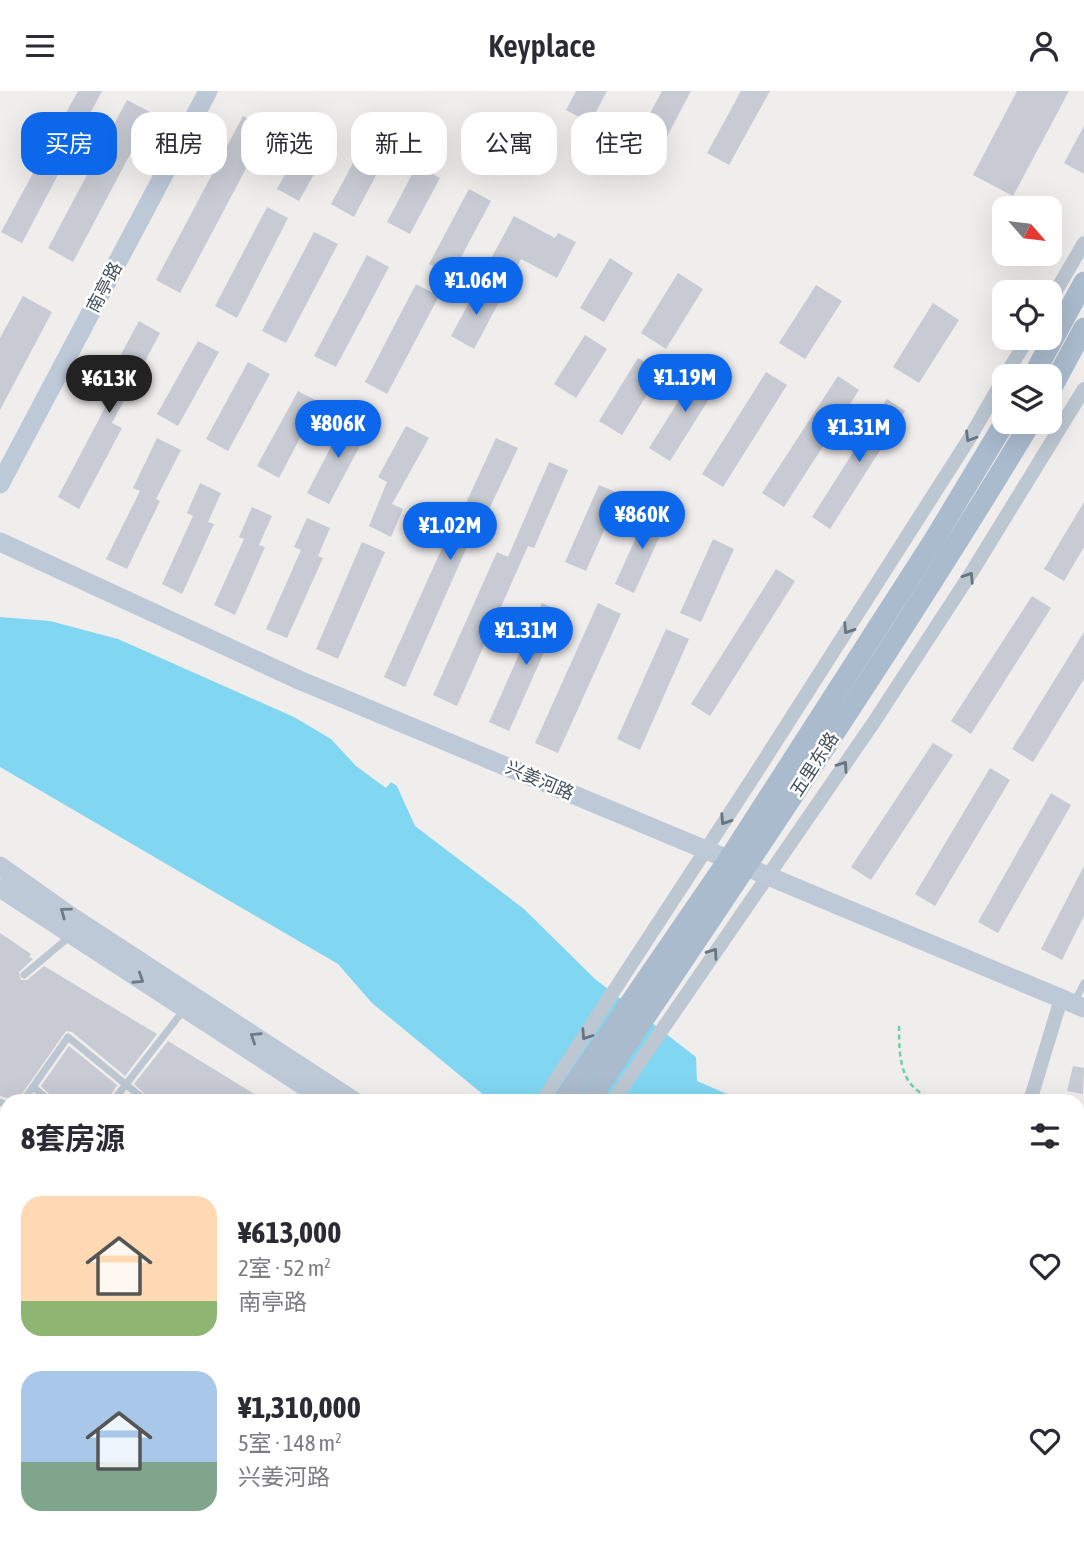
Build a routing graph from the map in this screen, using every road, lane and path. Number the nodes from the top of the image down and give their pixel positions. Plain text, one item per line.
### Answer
1 (208, 91) edge
2 (1084, 243) edge
3 (1062, 281) edge
4 (1084, 282) edge
5 (1084, 328) edge
6 (1039, 364) edge
7 (1062, 369) edge
8 (1084, 389) edge
9 (992, 399) edge
10 (998, 434) edge
11 (1024, 434) edge
12 (0, 484) edge
13 (0, 542) edge
14 (706, 849) junction
15 (738, 862) junction
16 (0, 866) edge
17 (768, 875) junction
18 (0, 888) edge
19 (72, 935) junction
20 (24, 975) dead end
21 (1084, 983) edge
22 (648, 994) junction
23 (189, 1002) junction
24 (1073, 1004) edge
25 (899, 1026) dead end
26 (126, 1085) junction
27 (33, 1087) junction
28 (28, 1094) edge
29 (42, 1094) edge
30 (119, 1094) edge
31 (137, 1094) edge
32 (317, 1094) edge
33 (342, 1094) edge
34 (549, 1094) edge
35 (569, 1094) edge
36 (593, 1094) edge
37 (615, 1094) edge
38 (922, 1094) edge
39 (1033, 1094) edge

1 - 12 street, 南亭路
2 - 3 street
4 - 6 main road
5 - 7 main road
17 -> 8 street
9 -> 14 street
10 - 15 main road, 五里东路
11 - 15 main road, 五里东路
13 - 14 street, 兴姜河路
14 - 15 street, 兴姜河路
14 - 22 street
15 - 17 street, 兴姜河路
15 - 22 main road, 五里东路
23 -> 16 street
22 -> 17 street
17 - 24 street, 兴姜河路
18 - 19 street
19 - 20 lane
19 -> 23 street
21 - 24 lane
22 -> 34 street
22 - 35 main road, 五里东路
22 - 36 main road, 五里东路
22 - 37 street
23 - 26 lane
23 - 32 street
33 -> 23 street
24 - 39 street
25 - 38 path
26 - 27 lane
26 - 30 lane
26 - 31 lane
27 - 28 lane
27 - 29 lane

